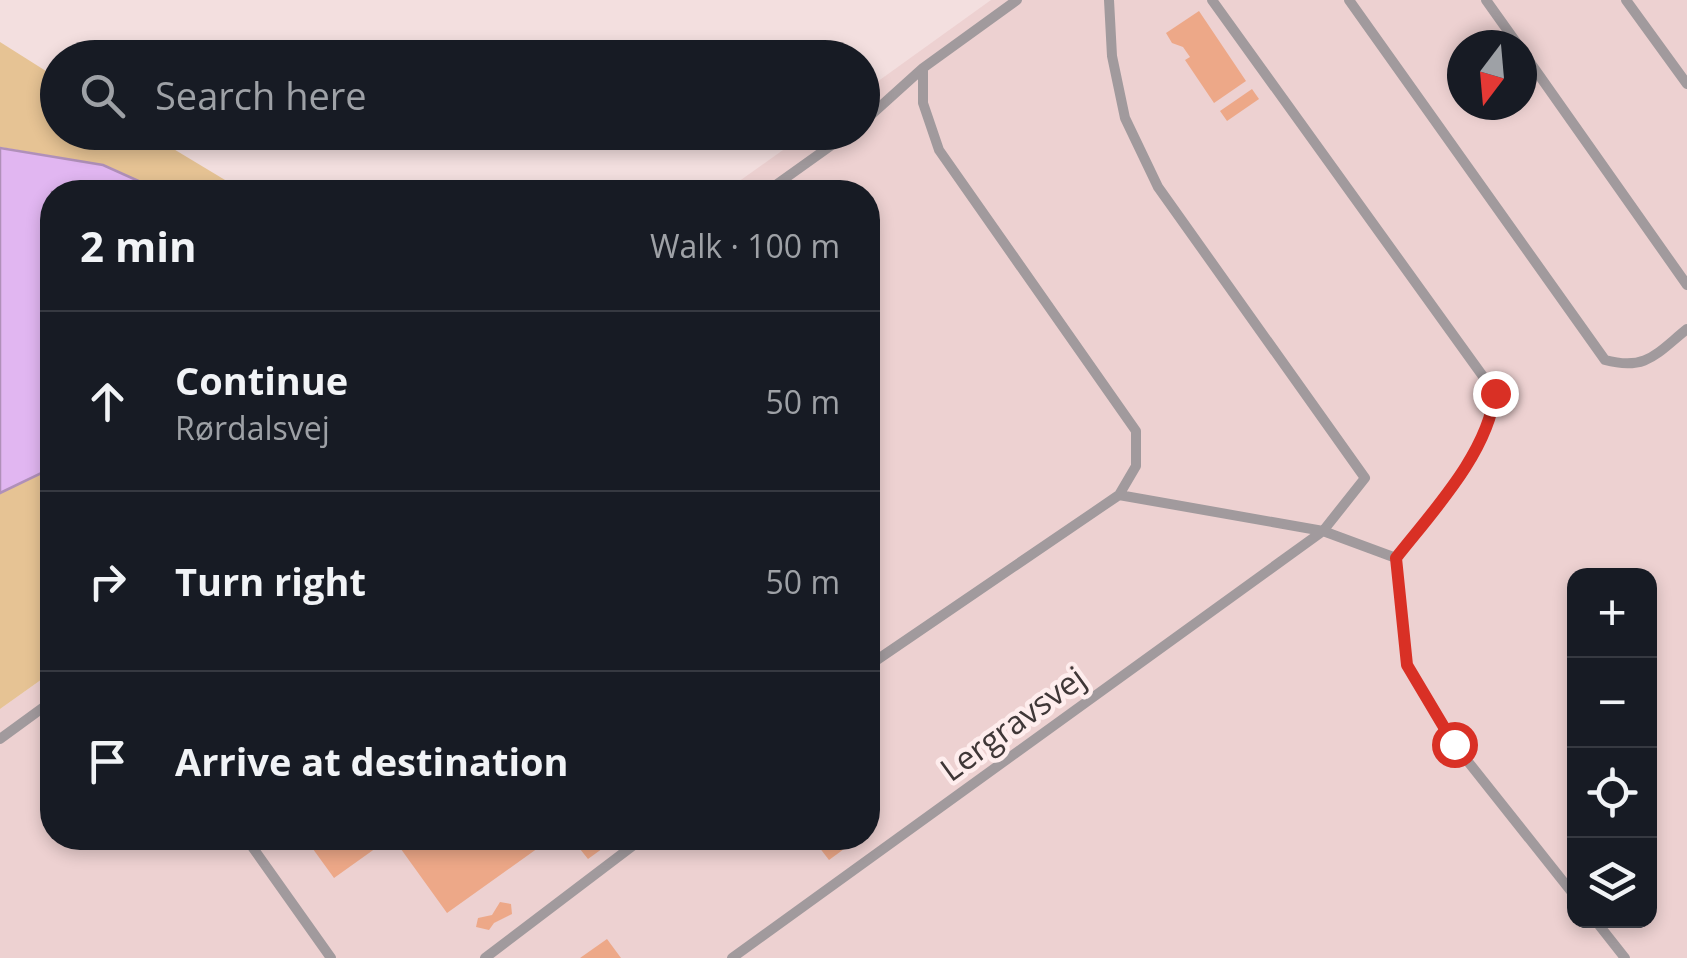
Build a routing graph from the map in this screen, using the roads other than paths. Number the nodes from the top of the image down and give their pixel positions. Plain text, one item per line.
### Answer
1 (1018, 0) edge
2 (1109, 0) edge
3 (1212, 0) edge
4 (1349, 0) edge
5 (1486, 0) edge
6 (1626, 0) edge
7 (1507, 30) edge
8 (923, 68) junction
9 (1537, 72) edge
10 (1687, 84) edge
11 (880, 107) edge
12 (825, 150) edge
13 (783, 180) edge
14 (1687, 285) edge
15 (1687, 330) edge
16 (1119, 495) junction
17 (1323, 531) junction
18 (1396, 558) junction
19 (880, 658) edge
20 (40, 710) edge
21 (0, 739) edge
22 (254, 850) edge
23 (626, 850) edge
24 (1567, 886) edge
25 (1601, 928) edge
26 (331, 958) edge
27 (485, 958) edge
28 (732, 958) edge
29 (1624, 958) edge

1 - 8 lane
2 - 17 lane, Lergravsvej
3 - 18 lane
4 - 15 lane
5 - 7 lane
6 - 10 lane
8 - 11 lane
8 - 16 lane
9 - 14 lane
12 - 13 lane
16 - 17 lane
16 - 19 lane
17 - 18 lane
17 - 28 lane, Lergravsvej
18 - 24 lane
20 - 21 lane
22 - 26 lane
23 - 27 lane
25 - 29 lane

